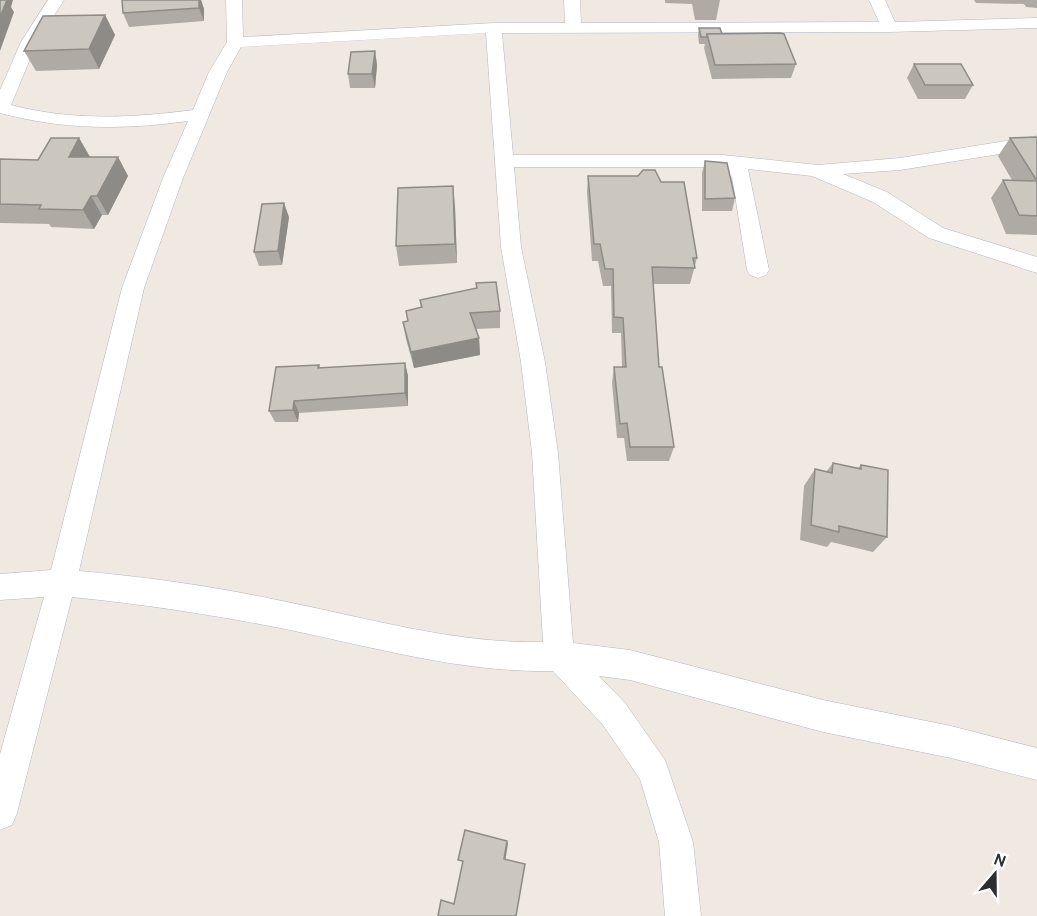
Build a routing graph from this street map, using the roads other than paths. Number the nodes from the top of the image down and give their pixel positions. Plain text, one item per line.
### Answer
1 (56, 0) edge
2 (234, 0) edge
3 (572, 0) edge
4 (878, 0) edge
5 (1037, 23) edge
6 (573, 27) junction
7 (889, 27) junction
8 (494, 28) junction
9 (235, 42) junction
10 (1, 108) edge
11 (200, 114) junction
12 (1037, 142) edge
13 (723, 161) junction
14 (506, 162) junction
15 (814, 170) junction
16 (1037, 265) edge
17 (758, 270) dead end
18 (62, 583) junction
19 (0, 587) edge
20 (559, 656) junction
21 (1037, 764) edge
22 (0, 813) edge
23 (683, 916) edge

1 - 10 street
2 - 9 street
3 - 6 street
4 - 7 street
5 - 7 street
6 - 7 street
6 - 8 street
8 - 9 street
8 - 14 street
9 - 11 street
10 - 11 street
11 - 18 street
12 - 15 street
13 - 14 street
13 - 15 street
13 - 17 street
14 - 20 street
15 - 16 street
18 - 19 street
18 - 20 street
18 - 22 street
20 - 21 street
20 - 23 street

